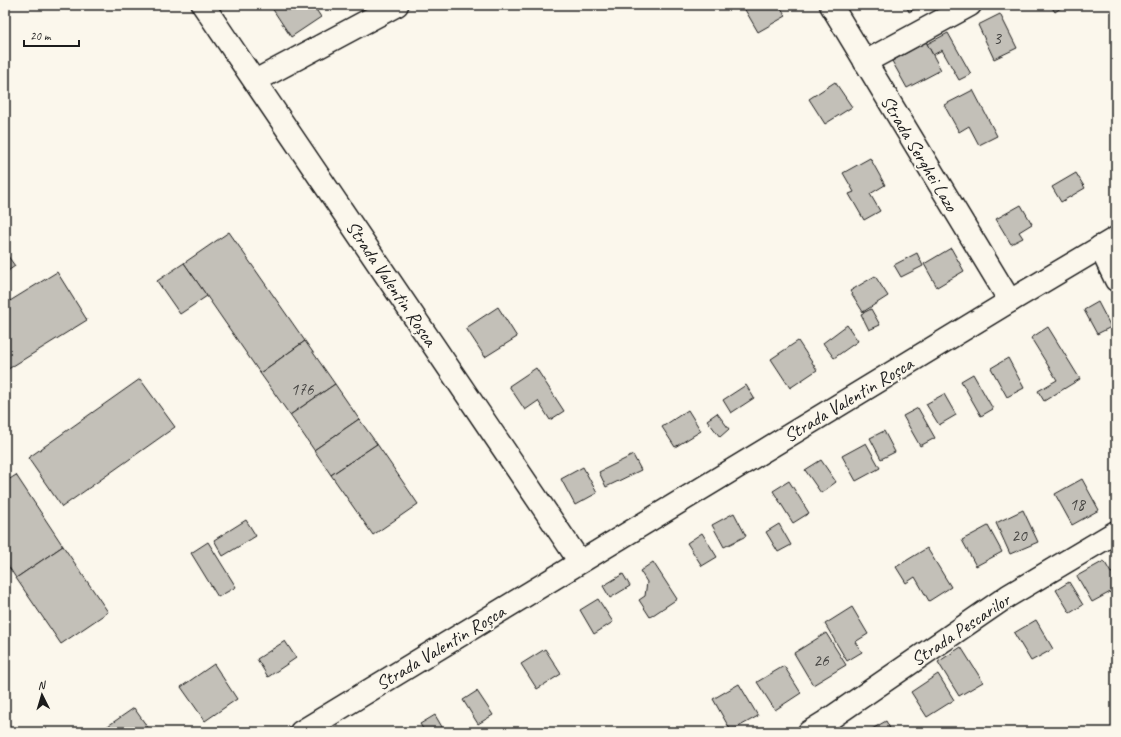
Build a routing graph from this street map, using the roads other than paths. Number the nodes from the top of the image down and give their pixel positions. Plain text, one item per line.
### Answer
1 (203, 5) edge
2 (397, 5) edge
3 (831, 5) edge
4 (970, 5) edge
5 (865, 62) junction
6 (255, 81) junction
7 (1108, 242) edge
8 (1116, 280) edge
9 (1010, 300) junction
10 (1116, 532) edge
11 (580, 562) junction
12 (301, 732) edge
13 (809, 732) edge

1 - 6 street, Strada Valentin Roșca
2 - 6 street
3 - 5 street, Strada Serghei Lazo
4 - 5 street
5 - 9 street, Strada Serghei Lazo
6 - 11 street, Strada Valentin Roșca
7 - 8 street
7 - 9 street, Strada Valentin Roșca
9 - 11 street, Strada Valentin Roșca
10 - 13 street, Strada Pescarilor
11 - 12 street, Strada Valentin Roșca

